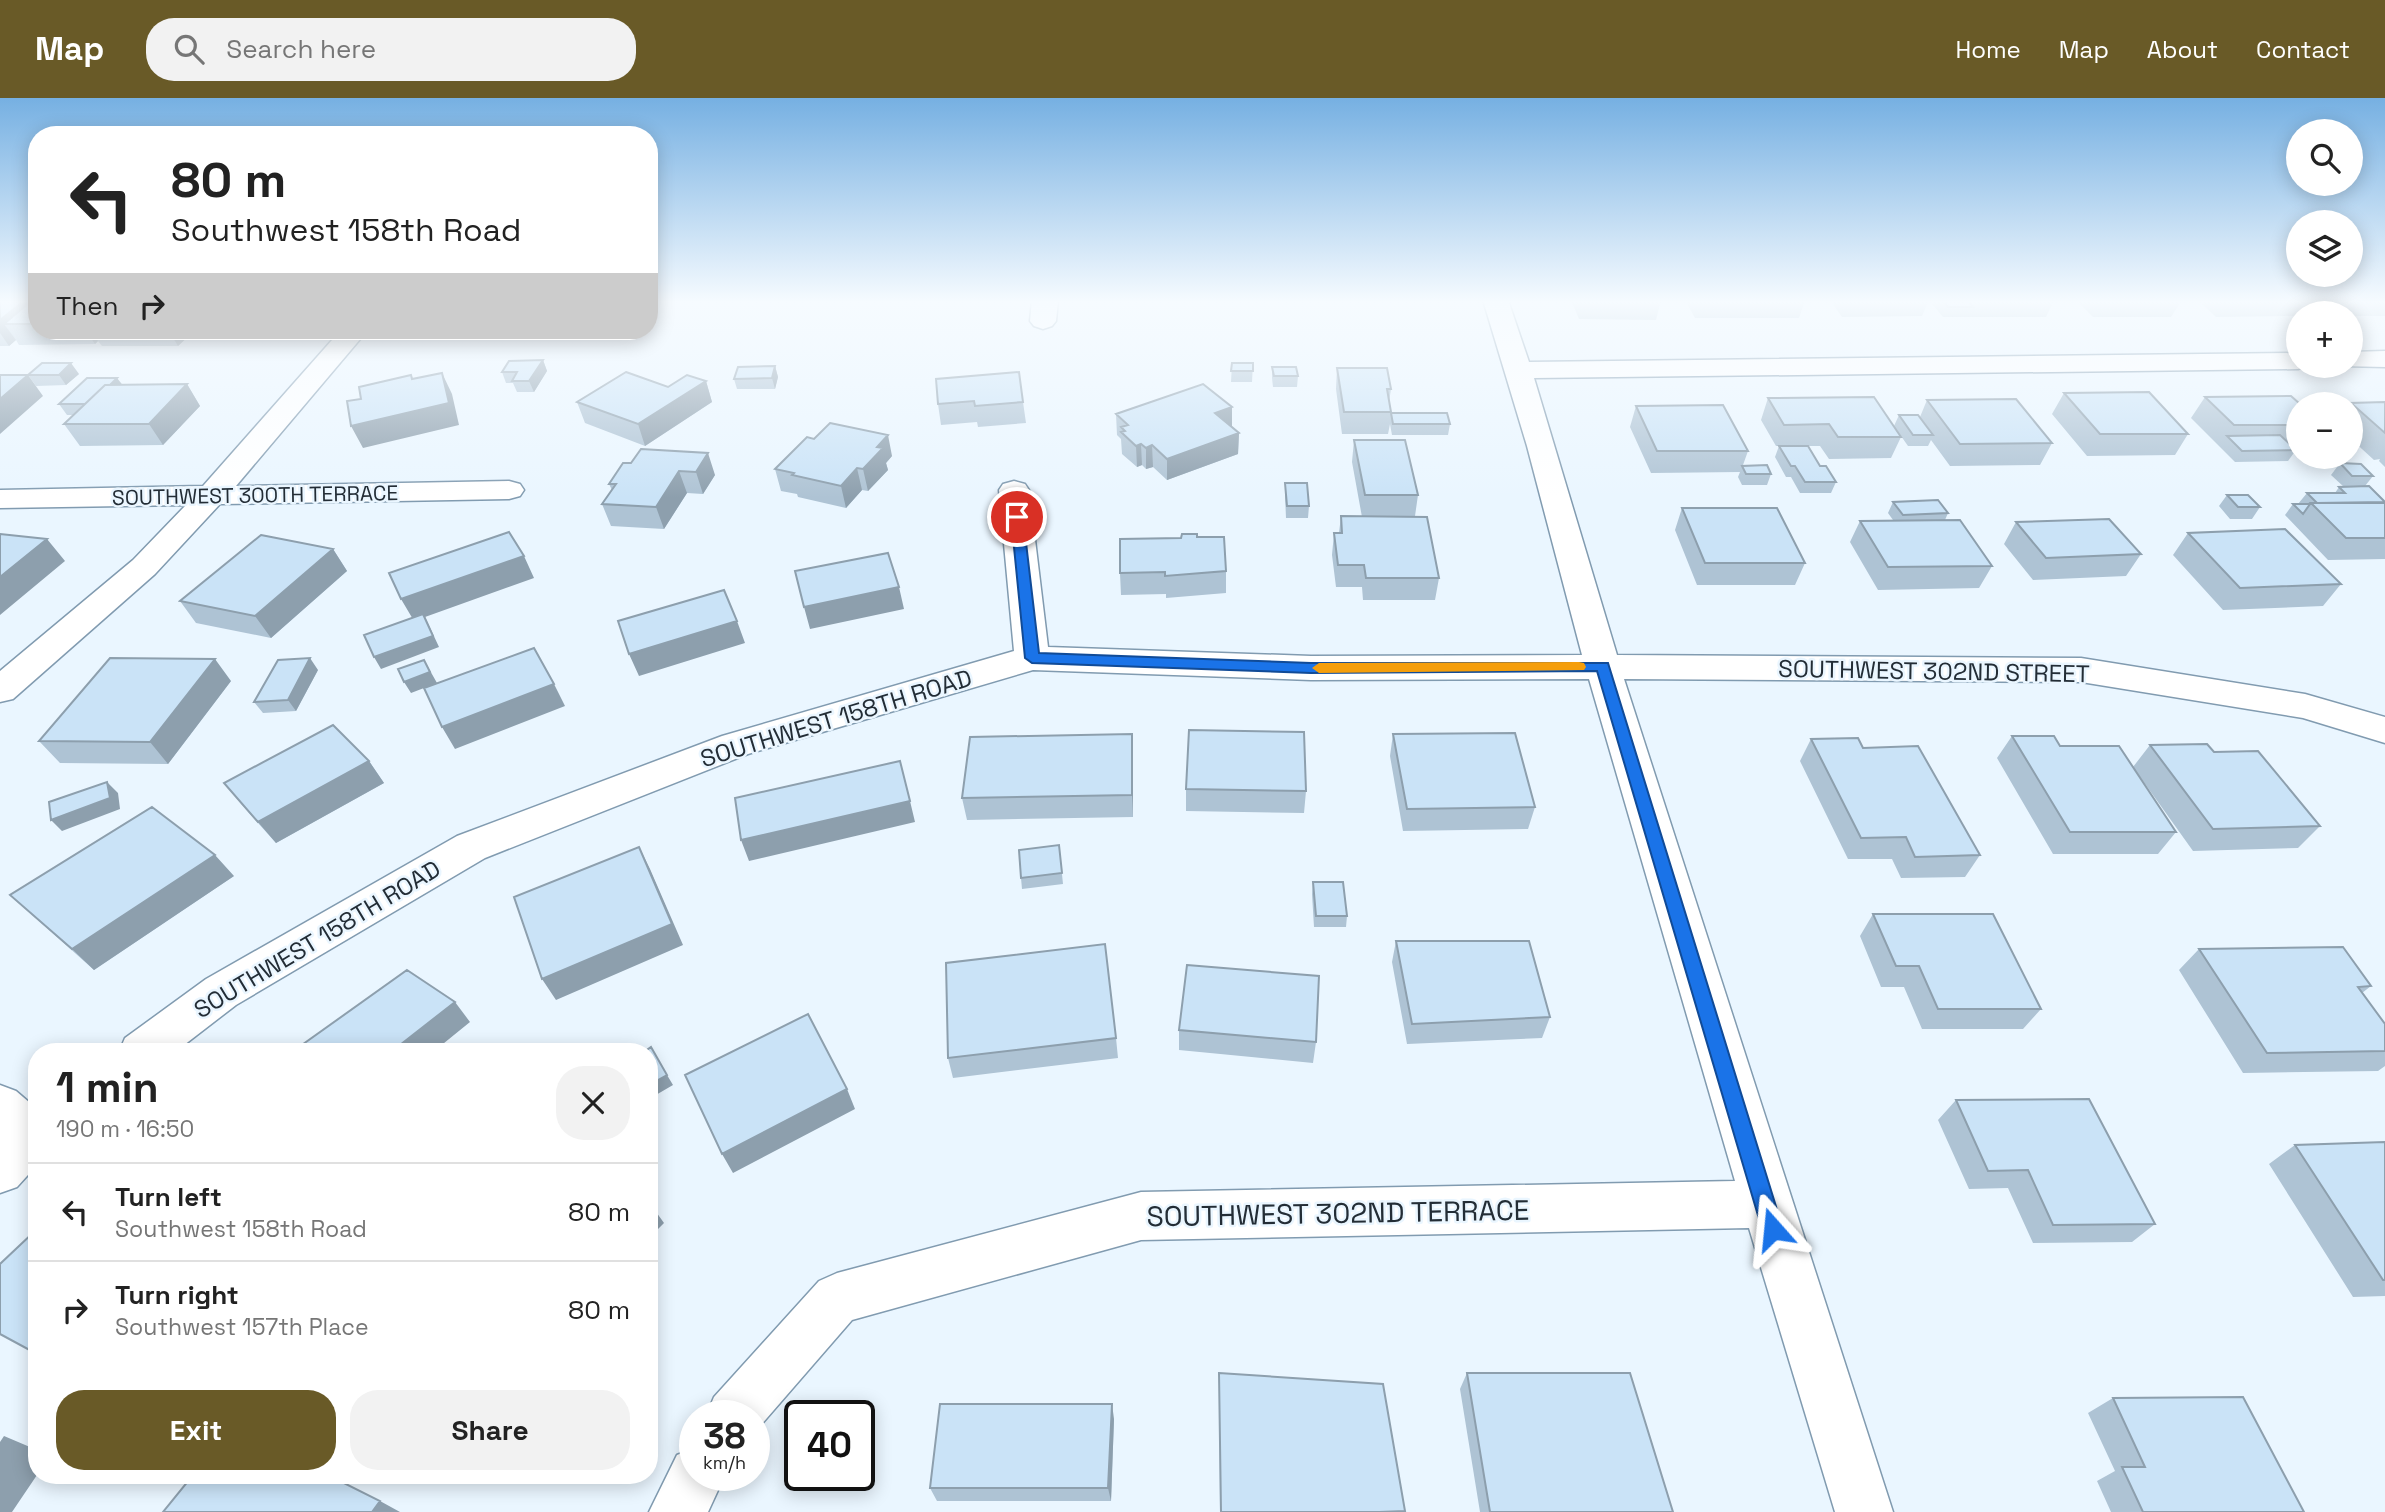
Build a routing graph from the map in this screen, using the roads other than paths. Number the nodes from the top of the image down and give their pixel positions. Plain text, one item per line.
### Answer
1 (324, 366) edge
2 (1519, 366) edge
3 (1832, 366) edge
4 (1520, 370) junction
5 (509, 490) dead end
6 (1014, 490) dead end
7 (211, 496) junction
8 (0, 499) edge
9 (1032, 658) junction
10 (1603, 667) junction
11 (0, 690) edge
12 (2385, 730) edge
13 (153, 1043) edge
14 (23, 1124) edge
15 (0, 1171) edge
16 (1765, 1204) junction
17 (747, 1400) edge
18 (689, 1491) edge
19 (678, 1512) edge
20 (1864, 1512) edge

1 - 7 street
2 - 4 street
3 - 4 street
4 - 10 street
5 - 7 street, SOUTHWEST 300TH TERRACE
6 - 9 street
7 - 8 street, SOUTHWEST 300TH TERRACE
7 - 11 street
9 - 10 street, SOUTHWEST 158TH ROAD
9 - 13 street, SOUTHWEST 158TH ROAD
10 - 12 street, SOUTHWEST 302ND STREET
10 - 16 street
14 - 15 street
16 - 17 street, SOUTHWEST 302ND TERRACE
16 - 20 street
18 - 19 street

